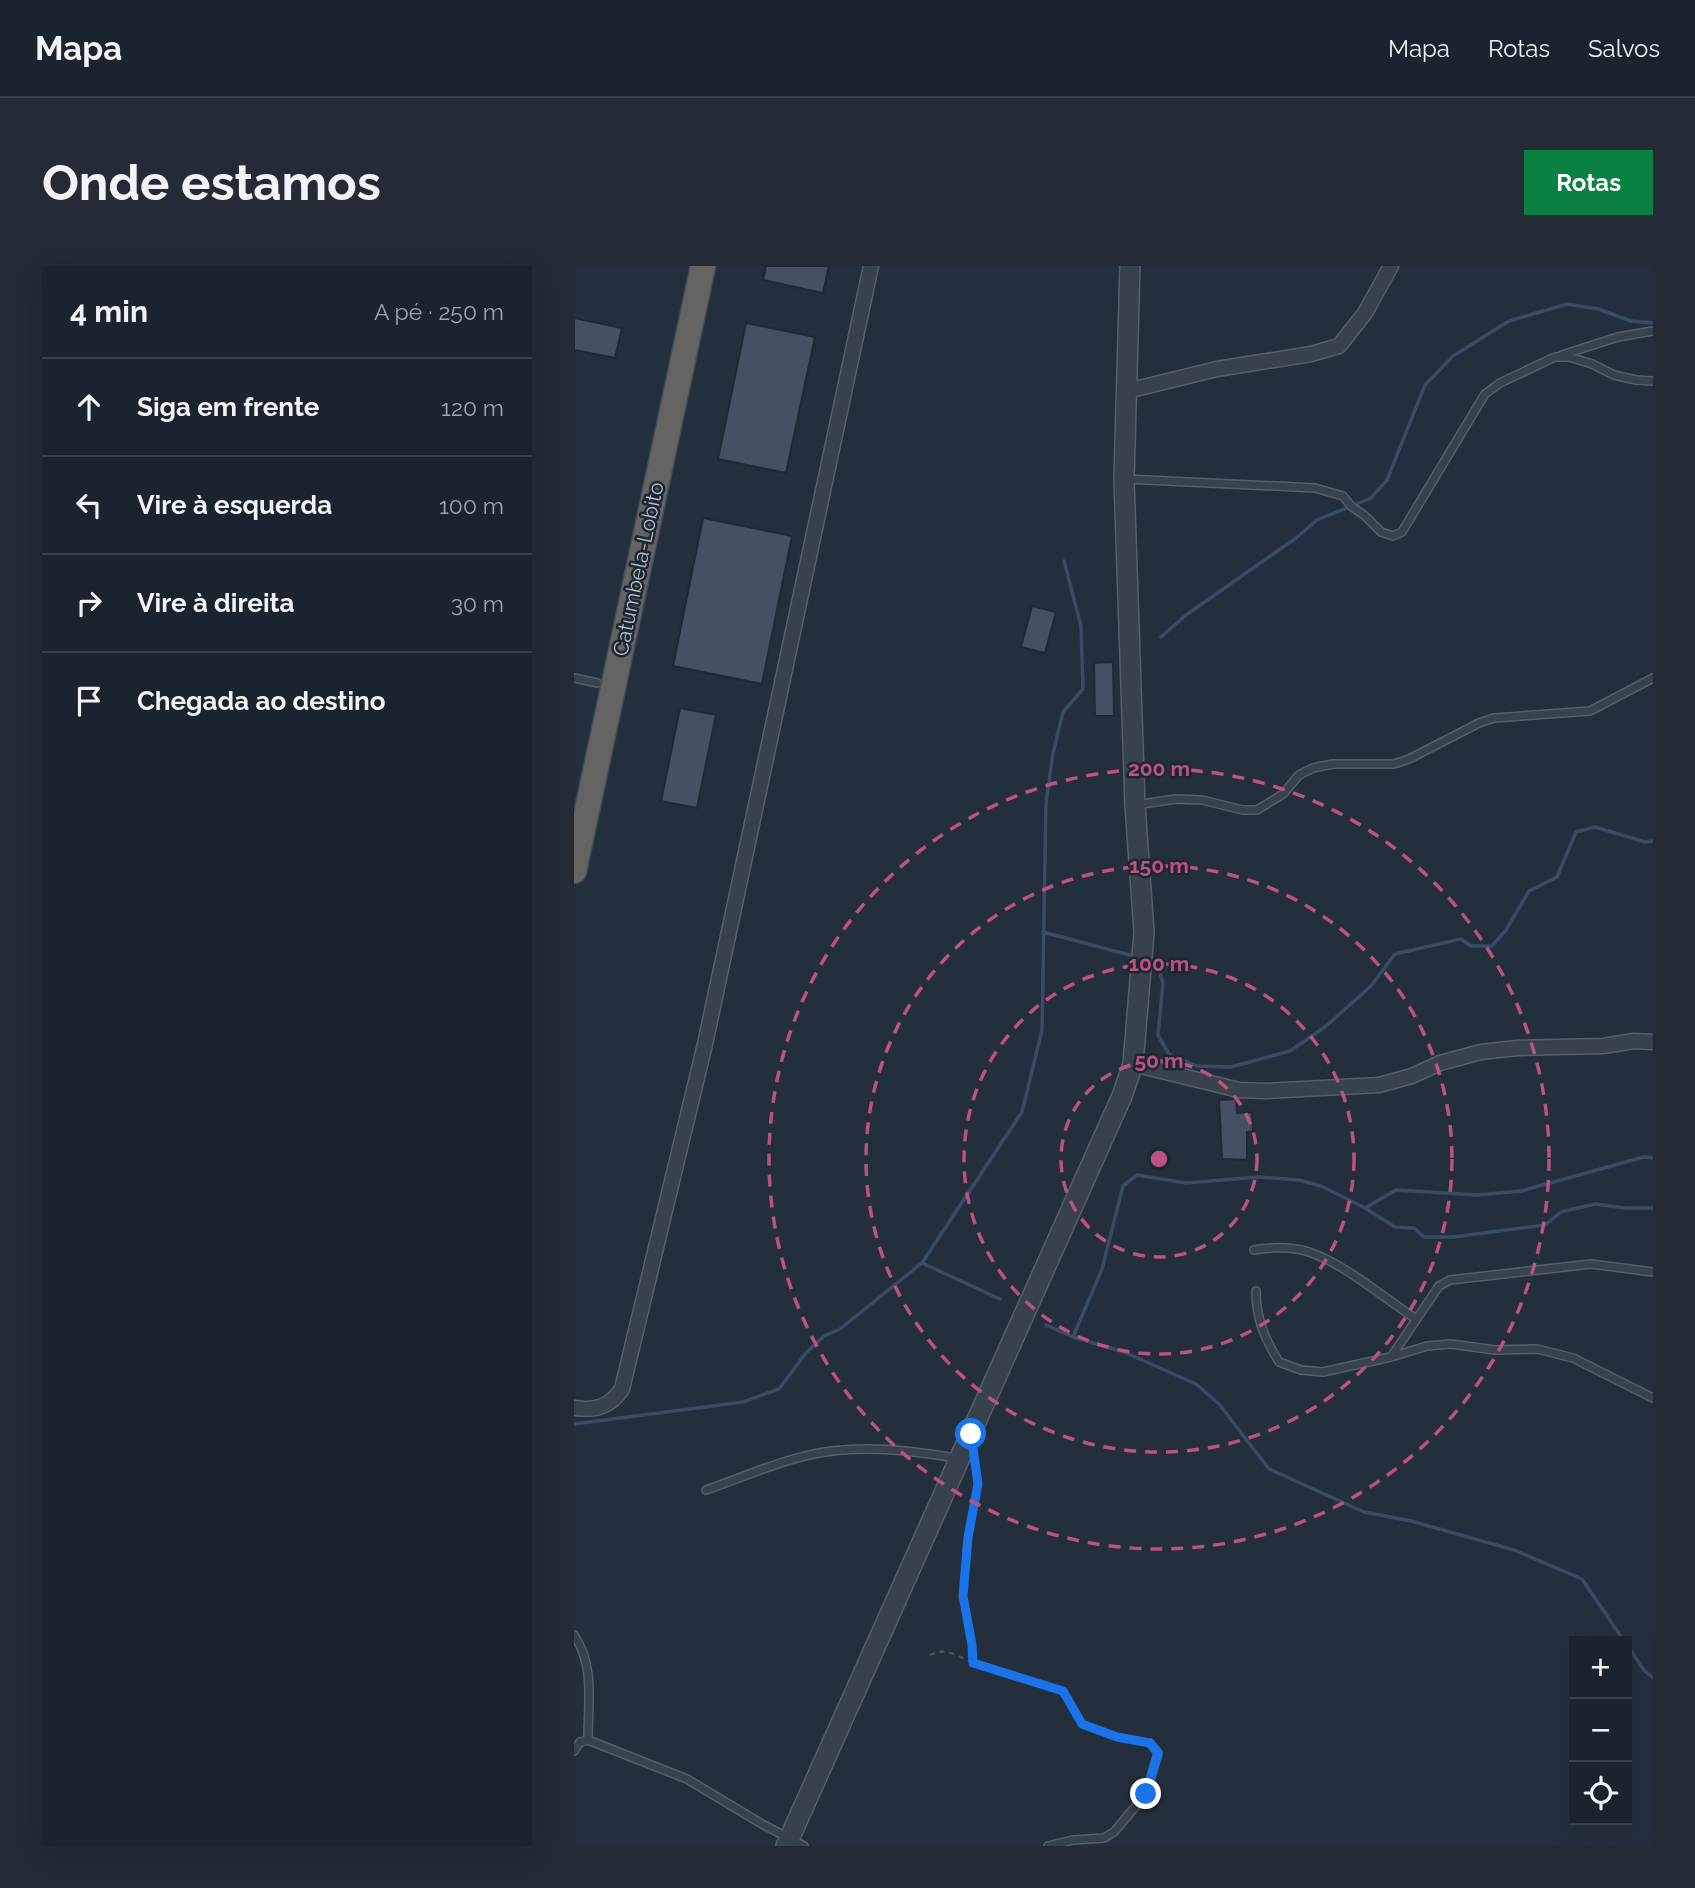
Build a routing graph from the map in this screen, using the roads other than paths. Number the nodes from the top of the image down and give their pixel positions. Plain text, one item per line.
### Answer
1 (685, 266) edge
2 (703, 266) edge
3 (872, 266) edge
4 (1130, 266) edge
5 (1391, 266) edge
6 (1653, 331) edge
7 (1555, 357) junction
8 (1653, 381) edge
9 (1127, 391) junction
10 (1124, 479) junction
11 (1653, 678) edge
12 (585, 680) edge
13 (574, 789) edge
14 (1135, 805) junction
15 (574, 871) edge
16 (1653, 1042) edge
17 (1133, 1064) junction
18 (1254, 1250) dead end
19 (1653, 1272) edge
20 (1255, 1291) dead end
21 (1416, 1320) junction
22 (1391, 1357) junction
23 (1653, 1398) edge
24 (574, 1408) edge
25 (960, 1459) junction
26 (706, 1490) dead end
27 (574, 1635) edge
28 (588, 1740) junction
29 (1150, 1743) road end
30 (574, 1751) edge
31 (793, 1843) edge
32 (1048, 1846) edge

1 - 12 highway, Catumbela-Lobito
2 - 15 highway, Catumbela-Lobito
3 - 24 street
4 - 9 street
5 - 9 street
6 - 7 lane
7 - 8 lane
7 - 10 lane
9 - 10 street
10 - 14 street
11 - 14 lane
12 - 13 highway, Catumbela-Lobito
14 - 17 street
16 - 17 street
17 - 25 street
18 - 21 lane
19 - 21 lane
20 - 22 lane
21 - 22 lane
22 - 23 lane
25 - 26 lane
25 - 31 street
27 - 28 lane
28 - 30 lane
28 - 31 lane
29 - 32 lane

